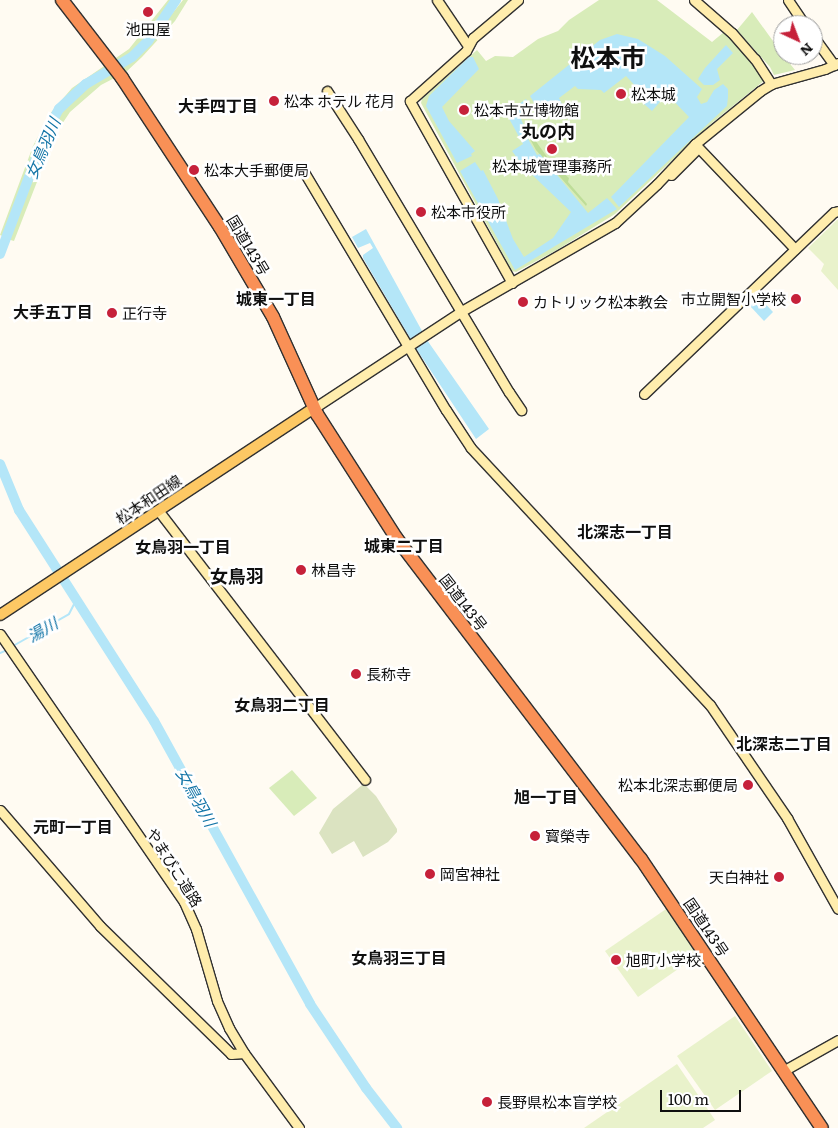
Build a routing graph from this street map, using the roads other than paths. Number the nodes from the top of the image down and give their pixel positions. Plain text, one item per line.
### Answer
1 (62, 0) edge
2 (437, 0) edge
3 (518, 0) edge
4 (526, 0) edge
5 (694, 0) edge
6 (788, 0) edge
7 (798, 15) edge
8 (468, 46) junction
9 (823, 48) edge
10 (836, 64) edge
11 (771, 84) junction
12 (326, 91) dead end
13 (696, 146) junction
14 (304, 172) dead end
15 (838, 210) edge
16 (795, 249) junction
17 (512, 283) junction
18 (460, 312) junction
19 (410, 344) junction
20 (644, 394) dead end
21 (314, 408) junction
22 (521, 410) dead end
23 (158, 510) junction
24 (0, 615) edge
25 (0, 634) edge
26 (365, 780) dead end
27 (0, 810) edge
28 (838, 909) edge
29 (838, 1040) edge
30 (244, 1053) junction
31 (783, 1071) junction
32 (299, 1128) edge
33 (822, 1128) edge

1 - 21 highway, 国道143号
2 - 8 street
3 - 8 street
4 - 8 street
5 - 11 street
6 - 7 street
8 - 17 street
9 - 10 street
10 - 11 street
11 - 13 street
12 - 18 street
13 - 16 street
13 - 17 street
14 - 19 street
15 - 16 street
16 - 20 street
17 - 18 street
18 - 19 street
18 - 22 street
19 - 21 street
19 - 28 street
21 - 23 main road, 松本和田線
21 - 31 highway, 国道143号
23 - 24 main road, 松本和田線
23 - 26 street
25 - 30 street, やまびこ道路
27 - 30 street
29 - 31 street
30 - 32 street, やまびこ道路
31 - 33 highway, 国道143号

